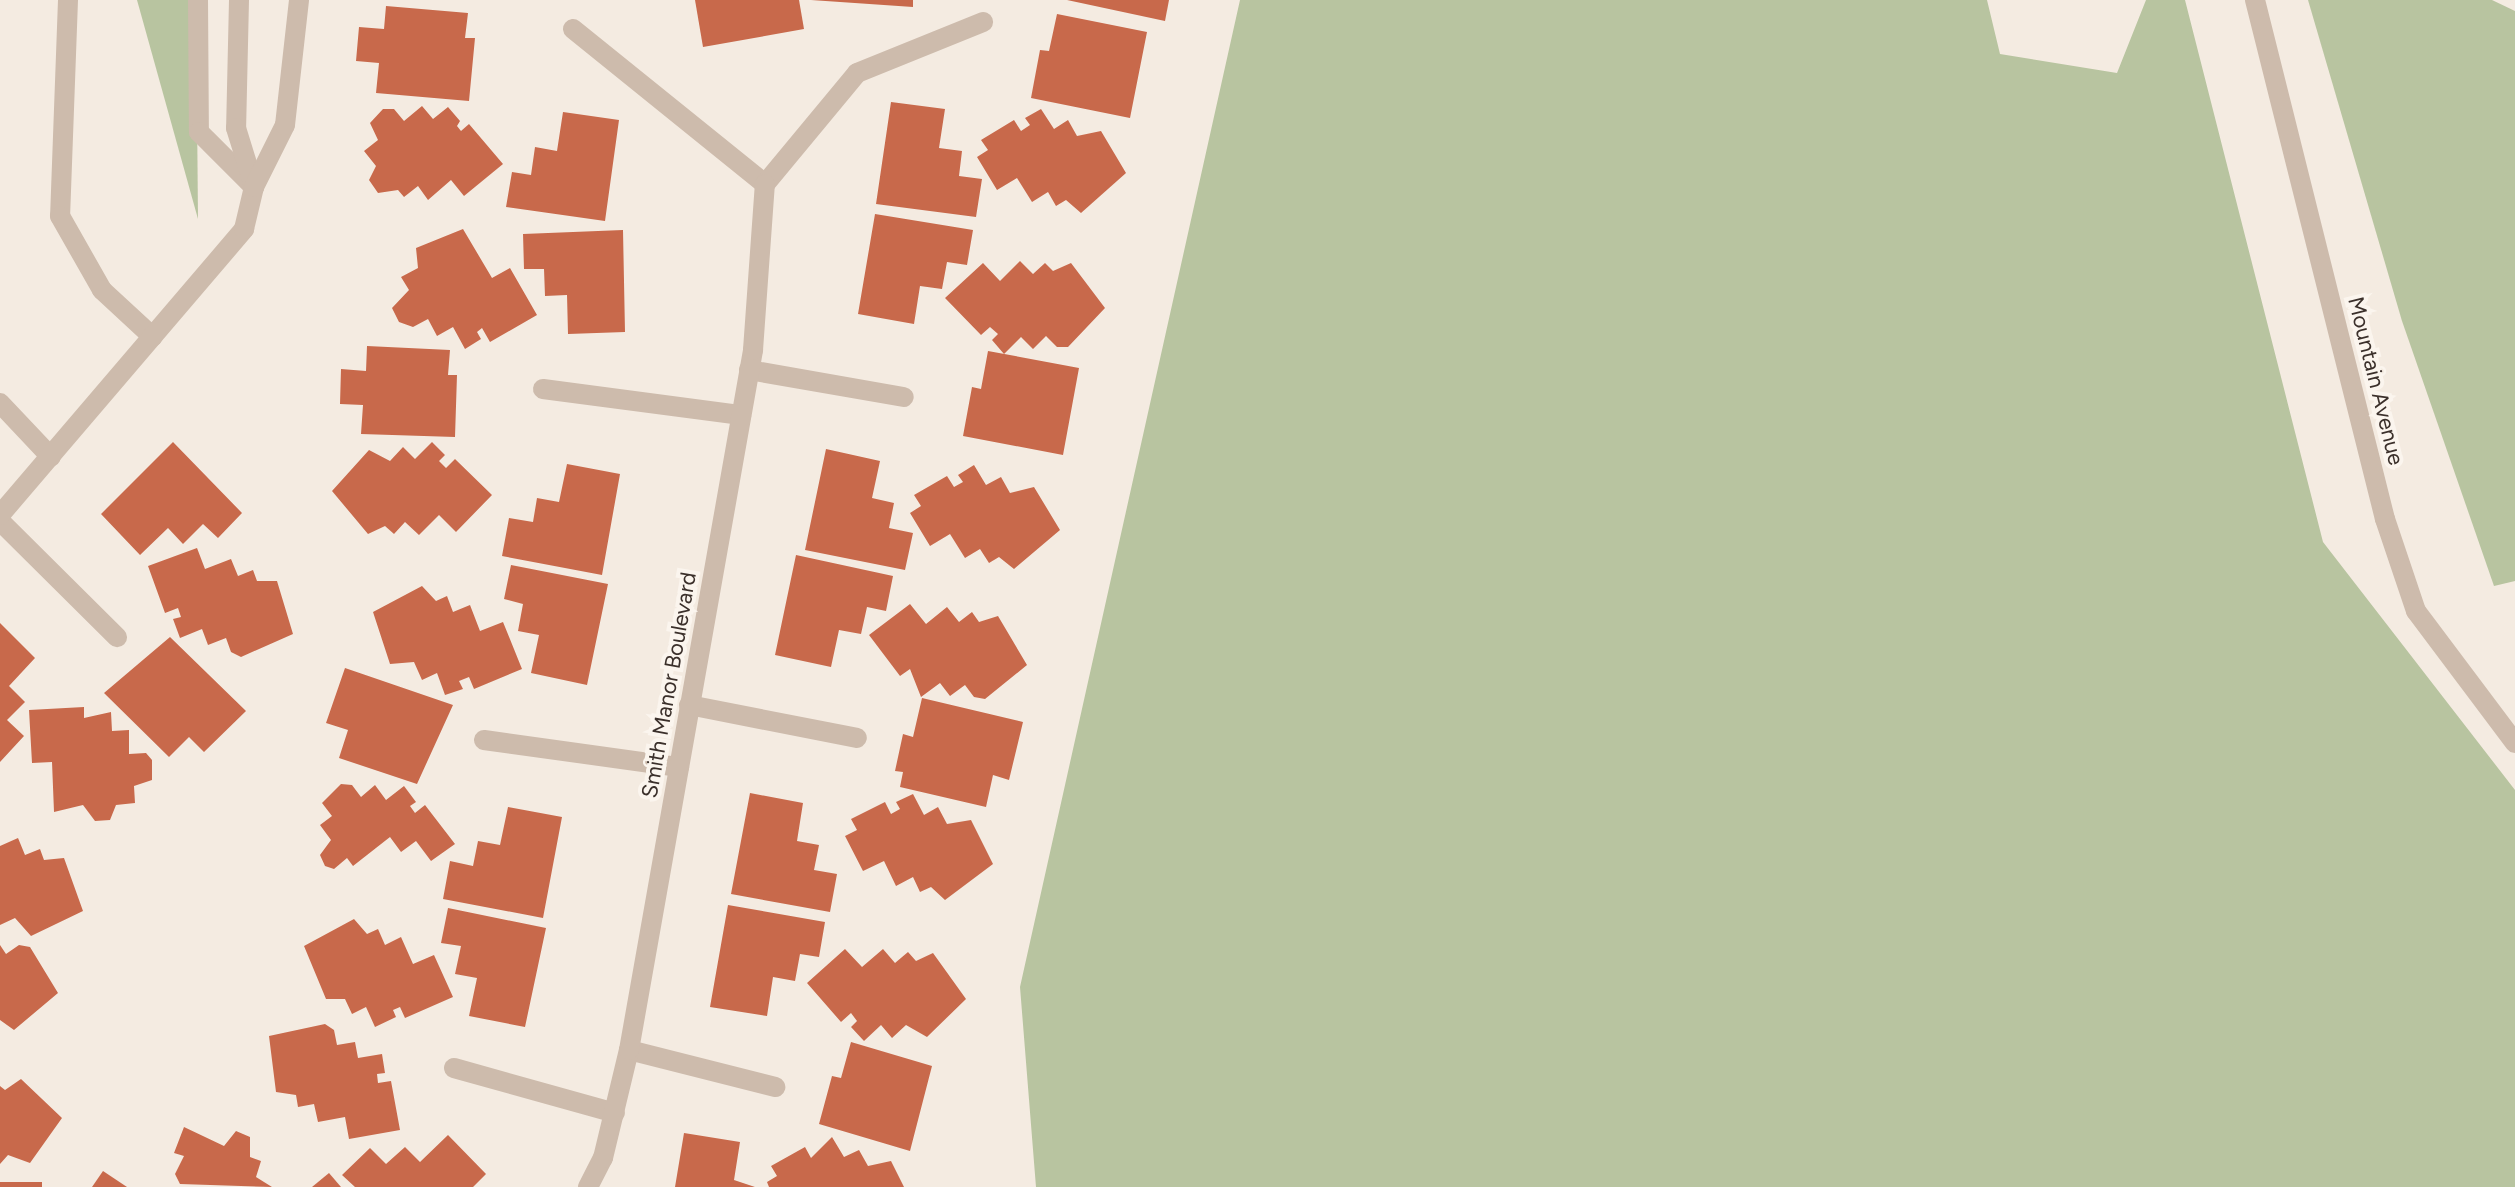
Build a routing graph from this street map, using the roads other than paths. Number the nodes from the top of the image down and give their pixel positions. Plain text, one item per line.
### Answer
1 (68, 0) edge
2 (198, 0) edge
3 (239, 0) edge
4 (299, 0) edge
5 (2255, 0) edge
6 (983, 22) dead end
7 (573, 29) dead end
8 (765, 184) junction
9 (254, 187) junction
10 (153, 337) junction
11 (749, 370) junction
12 (543, 389) dead end
13 (904, 397) dead end
14 (0, 403) edge
15 (741, 415) junction
16 (51, 457) junction
17 (0, 518) edge
18 (117, 637) dead end
19 (689, 705) junction
20 (857, 738) dead end
21 (484, 740) dead end
22 (2515, 743) edge
23 (679, 767) junction
24 (629, 1050) junction
25 (454, 1068) dead end
26 (775, 1087) dead end
27 (615, 1113) junction
28 (588, 1187) edge

1 - 10 street
2 - 9 street
3 - 9 street
4 - 9 street
5 - 22 street, Mountain Avenue
6 - 8 street
7 - 8 street
8 - 11 street, Smith Manor Boulevard
9 - 10 street
10 - 16 street
11 - 13 street
11 - 15 street, Smith Manor Boulevard
12 - 15 street
14 - 16 street
15 - 19 street, Smith Manor Boulevard
16 - 17 street
17 - 18 street
19 - 20 street
19 - 23 street, Smith Manor Boulevard
21 - 23 street
23 - 24 street, Smith Manor Boulevard
24 - 26 street
24 - 27 street, Smith Manor Boulevard
25 - 27 street
27 - 28 street, Smith Manor Boulevard

